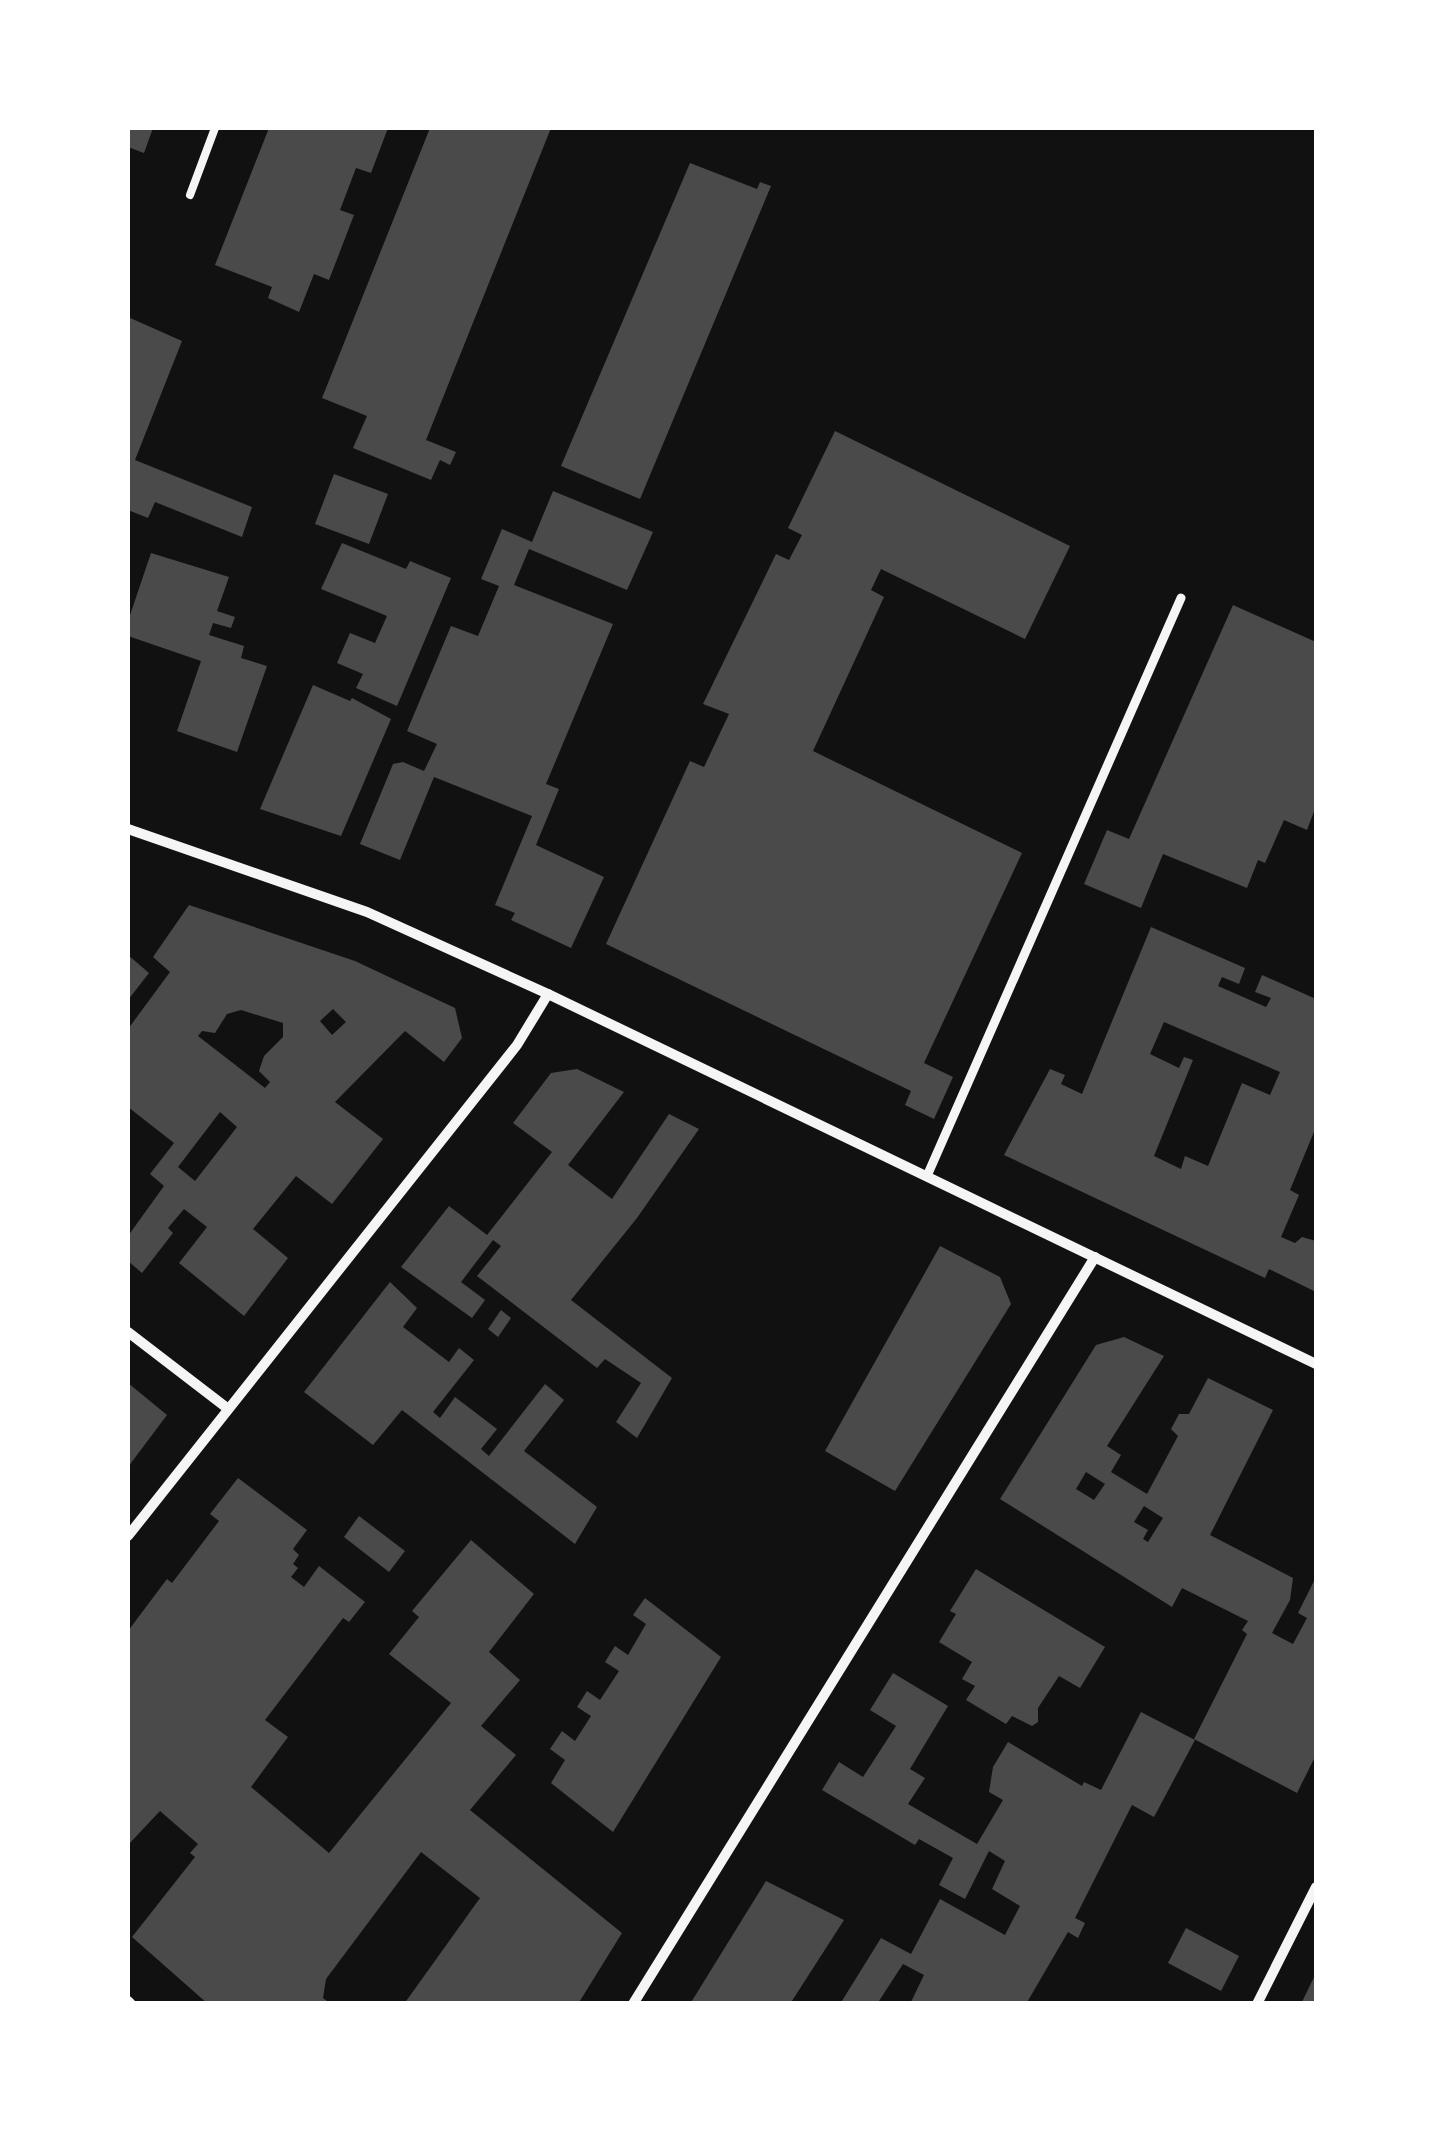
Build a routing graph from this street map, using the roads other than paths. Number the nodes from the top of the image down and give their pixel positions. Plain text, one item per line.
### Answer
1 (215, 128) edge
2 (190, 195) dead end
3 (1180, 598) dead end
4 (128, 829) edge
5 (548, 994) junction
6 (928, 1176) junction
7 (1095, 1257) junction
8 (128, 1332) edge
9 (1316, 1364) edge
10 (227, 1408) junction
11 (128, 1536) edge
12 (1316, 1886) edge
13 (633, 2004) edge
14 (1257, 2004) edge

1 - 2 lane
3 - 6 street
4 - 5 street
5 - 6 street
5 - 10 street
6 - 7 street
7 - 9 street
7 - 13 street
8 - 10 street
10 - 11 street
12 - 14 street

